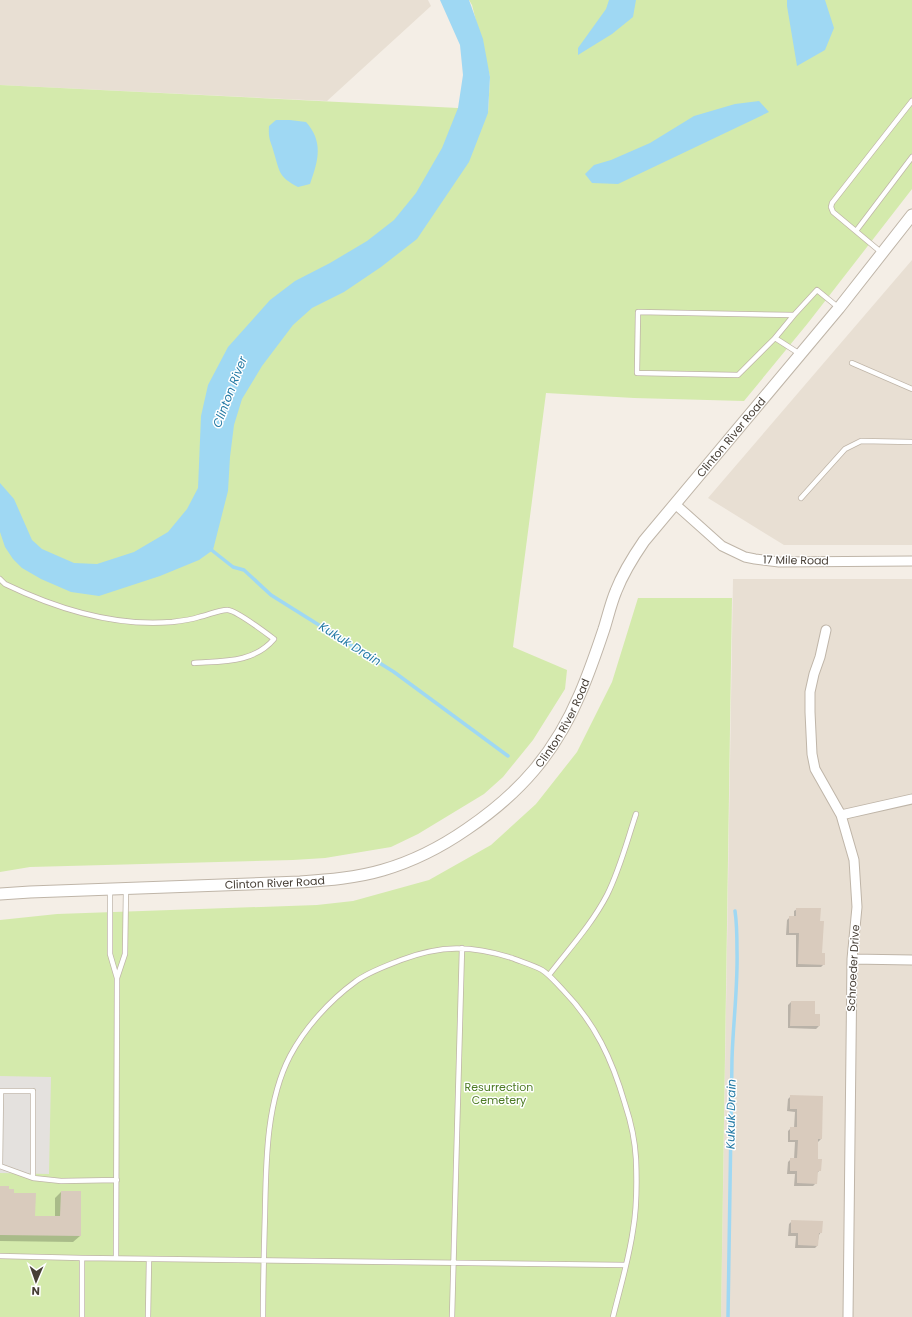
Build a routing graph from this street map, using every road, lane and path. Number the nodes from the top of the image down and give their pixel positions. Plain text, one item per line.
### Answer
1 (912, 102) edge
2 (912, 157) edge
3 (912, 215) edge
4 (856, 231) junction
5 (882, 252) junction
6 (839, 308) junction
7 (794, 315) junction
8 (775, 338) junction
9 (800, 354) junction
10 (852, 363) dead end
11 (912, 389) edge
12 (912, 442) edge
13 (801, 498) dead end
14 (675, 504) junction
15 (912, 561) edge
16 (0, 579) edge
17 (826, 630) dead end
18 (194, 663) dead end
19 (912, 799) edge
20 (636, 814) dead end
21 (842, 815) junction
22 (126, 889) junction
23 (110, 890) junction
24 (0, 894) edge
25 (462, 948) junction
26 (852, 959) junction
27 (912, 960) edge
28 (549, 975) junction
29 (117, 978) junction
30 (0, 1091) edge
31 (0, 1165) edge
32 (33, 1178) junction
33 (117, 1180) junction
34 (0, 1256) edge
35 (82, 1258) junction
36 (116, 1258) junction
37 (149, 1259) junction
38 (264, 1260) junction
39 (454, 1263) junction
40 (626, 1265) junction
41 (82, 1317) edge
42 (148, 1317) edge
43 (263, 1317) edge
44 (452, 1317) edge
45 (613, 1317) edge
46 (848, 1317) edge

1 - 4 lane
2 - 4 lane
3 - 5 street, Clinton River Road
4 - 5 lane
5 - 6 street, Clinton River Road
6 - 7 lane
6 - 9 street, Clinton River Road
7 - 8 lane
7 - 8 lane
8 - 9 lane
9 - 14 street, Clinton River Road
10 - 11 lane
12 - 13 lane
14 - 15 street, 17 Mile Road
14 - 22 street, Clinton River Road
16 - 18 lane
17 - 21 street, Schroeder Drive
19 - 21 street
20 - 28 lane
21 - 26 street, Schroeder Drive
22 - 23 street, Clinton River Road
22 - 29 lane
23 - 24 street, Clinton River Road
23 - 29 lane
25 - 28 lane
25 - 38 lane
25 - 39 lane
26 - 27 street
26 - 46 street, Schroeder Drive
28 - 40 lane
29 - 33 lane
30 - 31 lane
30 - 32 lane
31 - 32 lane
32 - 33 lane
33 - 36 lane
34 - 35 lane
35 - 36 lane
35 - 41 lane
36 - 37 lane
37 - 38 lane
37 - 42 lane
38 - 39 lane
38 - 43 lane
39 - 40 lane
39 - 44 lane
40 - 45 lane

